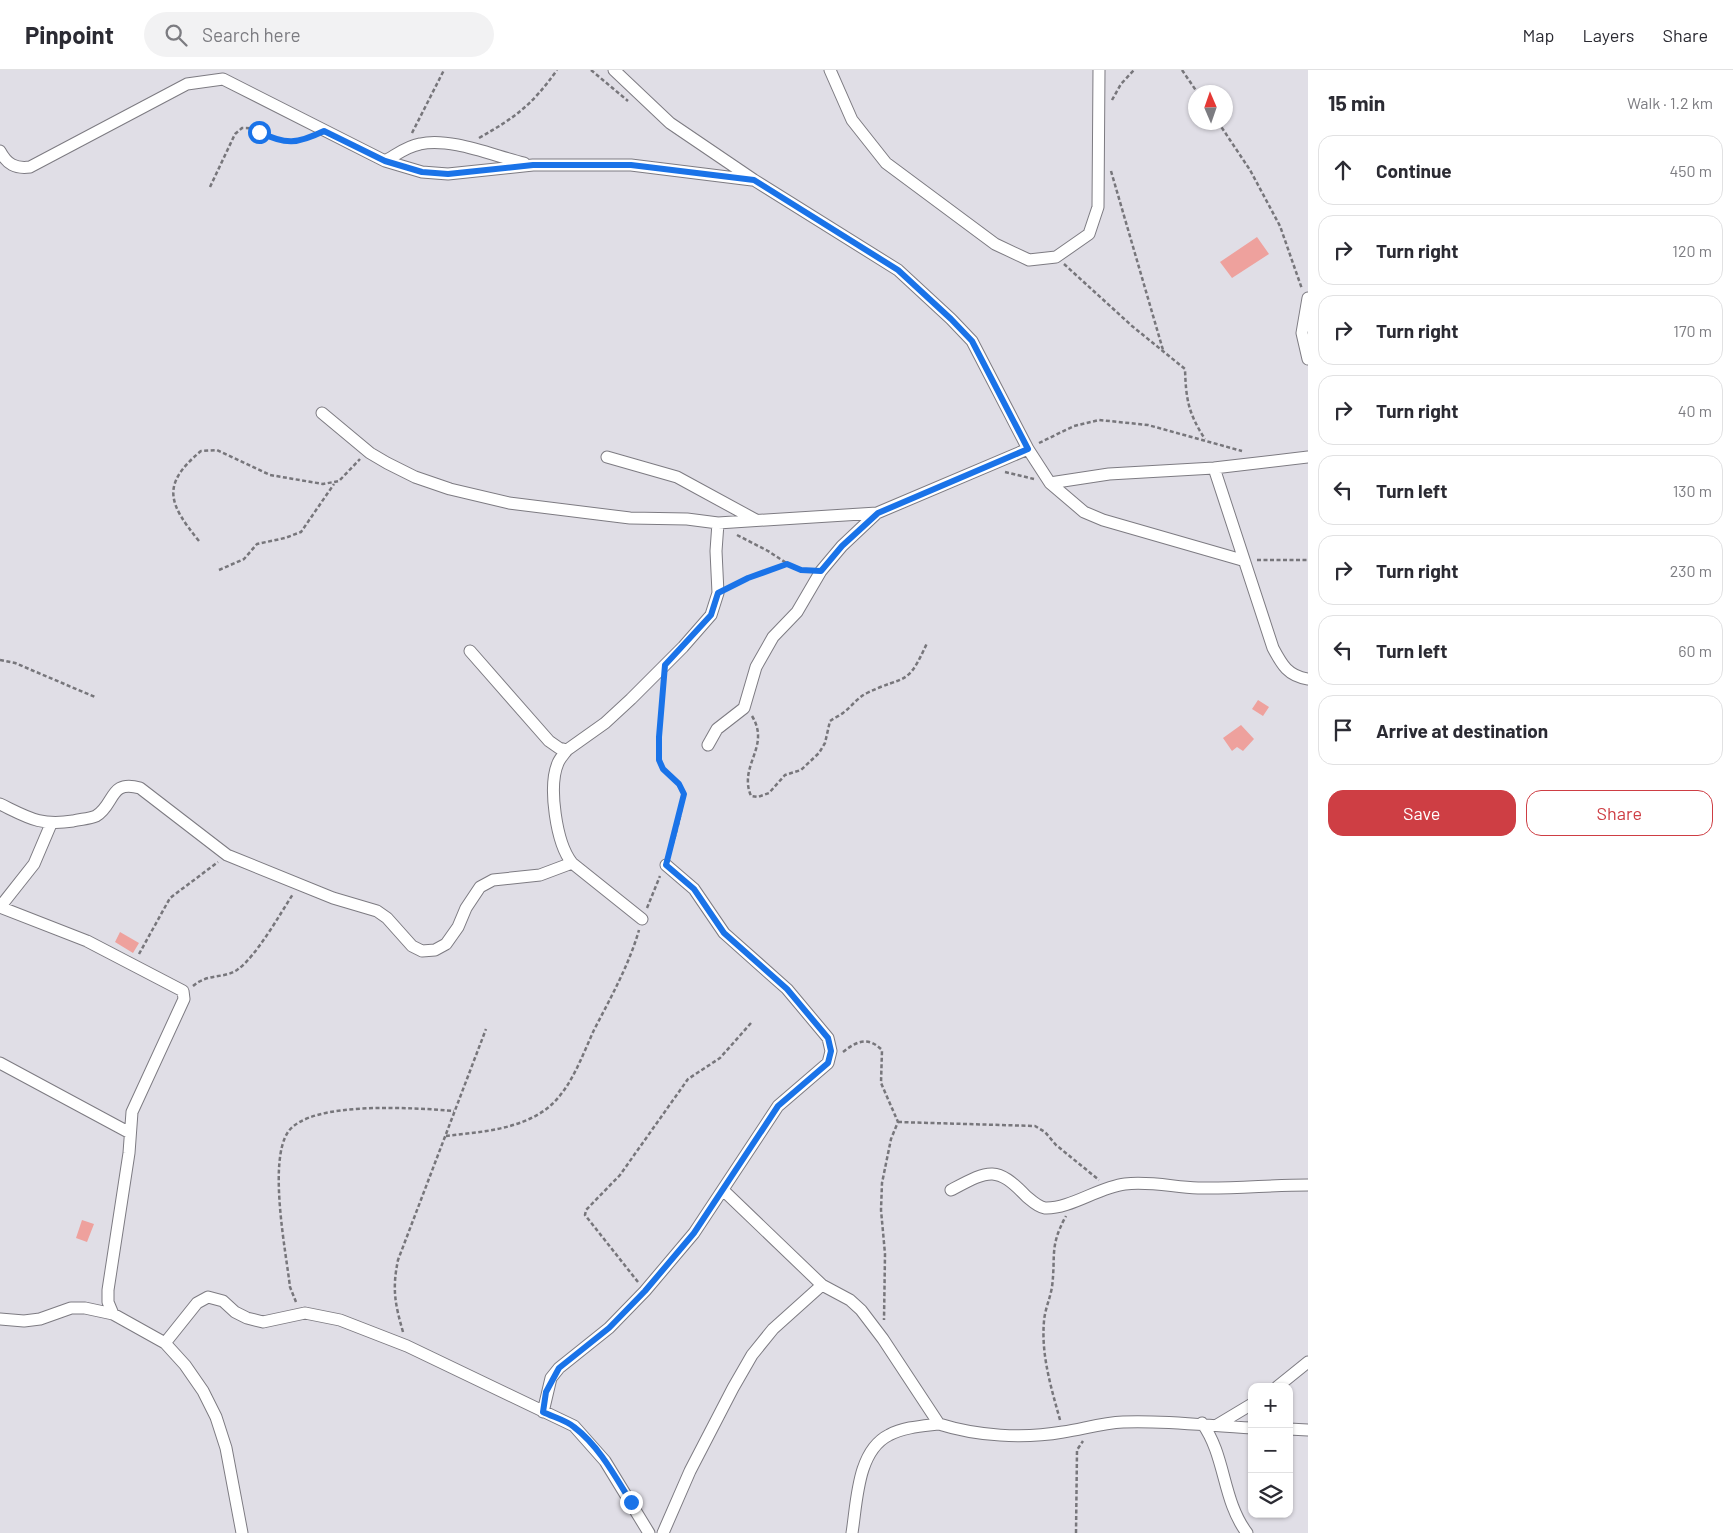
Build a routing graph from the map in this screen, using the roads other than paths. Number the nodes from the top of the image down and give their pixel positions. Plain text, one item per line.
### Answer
1 (614, 70) edge
2 (830, 70) edge
3 (1099, 70) edge
4 (0, 151) edge
5 (385, 161) junction
6 (533, 165) junction
7 (754, 180) junction
8 (1307, 300) edge
9 (1308, 359) edge
10 (322, 413) dead end
11 (1028, 449) junction
12 (607, 457) dead end
13 (1308, 457) edge
14 (1214, 468) junction
15 (1050, 483) junction
16 (878, 513) junction
17 (758, 521) junction
18 (718, 523) junction
19 (1242, 560) junction
20 (470, 651) dead end
21 (1308, 679) edge
22 (708, 745) dead end
23 (567, 750) junction
24 (0, 804) edge
25 (51, 824) junction
26 (572, 863) junction
27 (666, 865) road end
28 (642, 918) road end
29 (0, 1062) edge
30 (130, 1132) junction
31 (1308, 1185) edge
32 (723, 1190) junction
33 (951, 1190) dead end
34 (822, 1286) junction
35 (113, 1314) junction
36 (0, 1318) edge
37 (165, 1343) junction
38 (1308, 1362) edge
39 (1283, 1383) edge
40 (1248, 1406) edge
41 (543, 1412) junction
42 (1202, 1423) junction
43 (939, 1424) junction
44 (1218, 1425) junction
45 (1248, 1428) edge
46 (1293, 1429) edge
47 (1308, 1430) edge
48 (242, 1533) edge
49 (649, 1533) edge
50 (663, 1533) edge
51 (852, 1533) edge
52 (1247, 1533) edge

1 - 7 street
2 - 3 street
4 - 5 street
5 - 6 street
5 - 6 street
6 - 7 street
7 - 11 street
8 - 9 street
10 - 18 street
11 - 15 street
11 - 16 street
12 - 17 street
13 - 14 street
14 - 15 street
14 - 19 street
15 - 19 street
16 - 17 street
16 - 22 street
17 - 18 street
18 - 23 street
19 - 21 street
20 - 23 street
23 - 26 street
24 - 25 street
25 - 26 street
25 - 30 street
26 - 28 street
27 - 32 street
29 - 30 street
30 - 35 street
31 - 33 street
32 - 34 street
32 - 41 street
34 - 43 street
34 - 50 street
35 - 36 street
35 - 37 street
37 - 41 street
37 - 48 street
38 - 39 street
40 - 44 street
41 - 49 street
42 - 43 street
42 - 44 street
42 - 52 street
43 - 51 street
44 - 45 street
46 - 47 street

